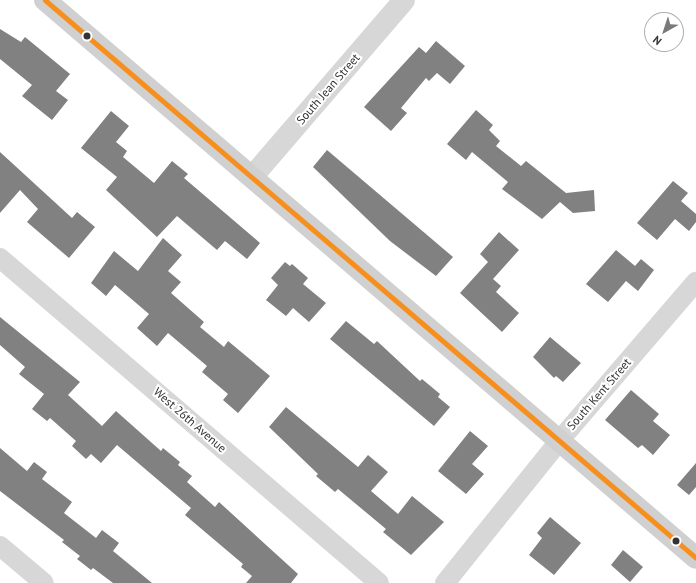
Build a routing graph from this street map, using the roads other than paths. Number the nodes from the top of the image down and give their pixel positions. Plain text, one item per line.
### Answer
1 (45, 0) edge
2 (404, 0) edge
3 (252, 178) junction
4 (0, 258) edge
5 (696, 282) edge
6 (559, 441) junction
7 (0, 546) edge
8 (696, 558) edge
9 (44, 583) edge
10 (379, 583) edge
11 (445, 583) edge

1 - 3 main road
2 - 3 street, South Jean Street
3 - 6 main road
4 - 10 street, West 26th Avenue
5 - 6 street, South Kent Street
6 - 8 main road
6 - 11 street, South Kent Street
7 - 9 street

